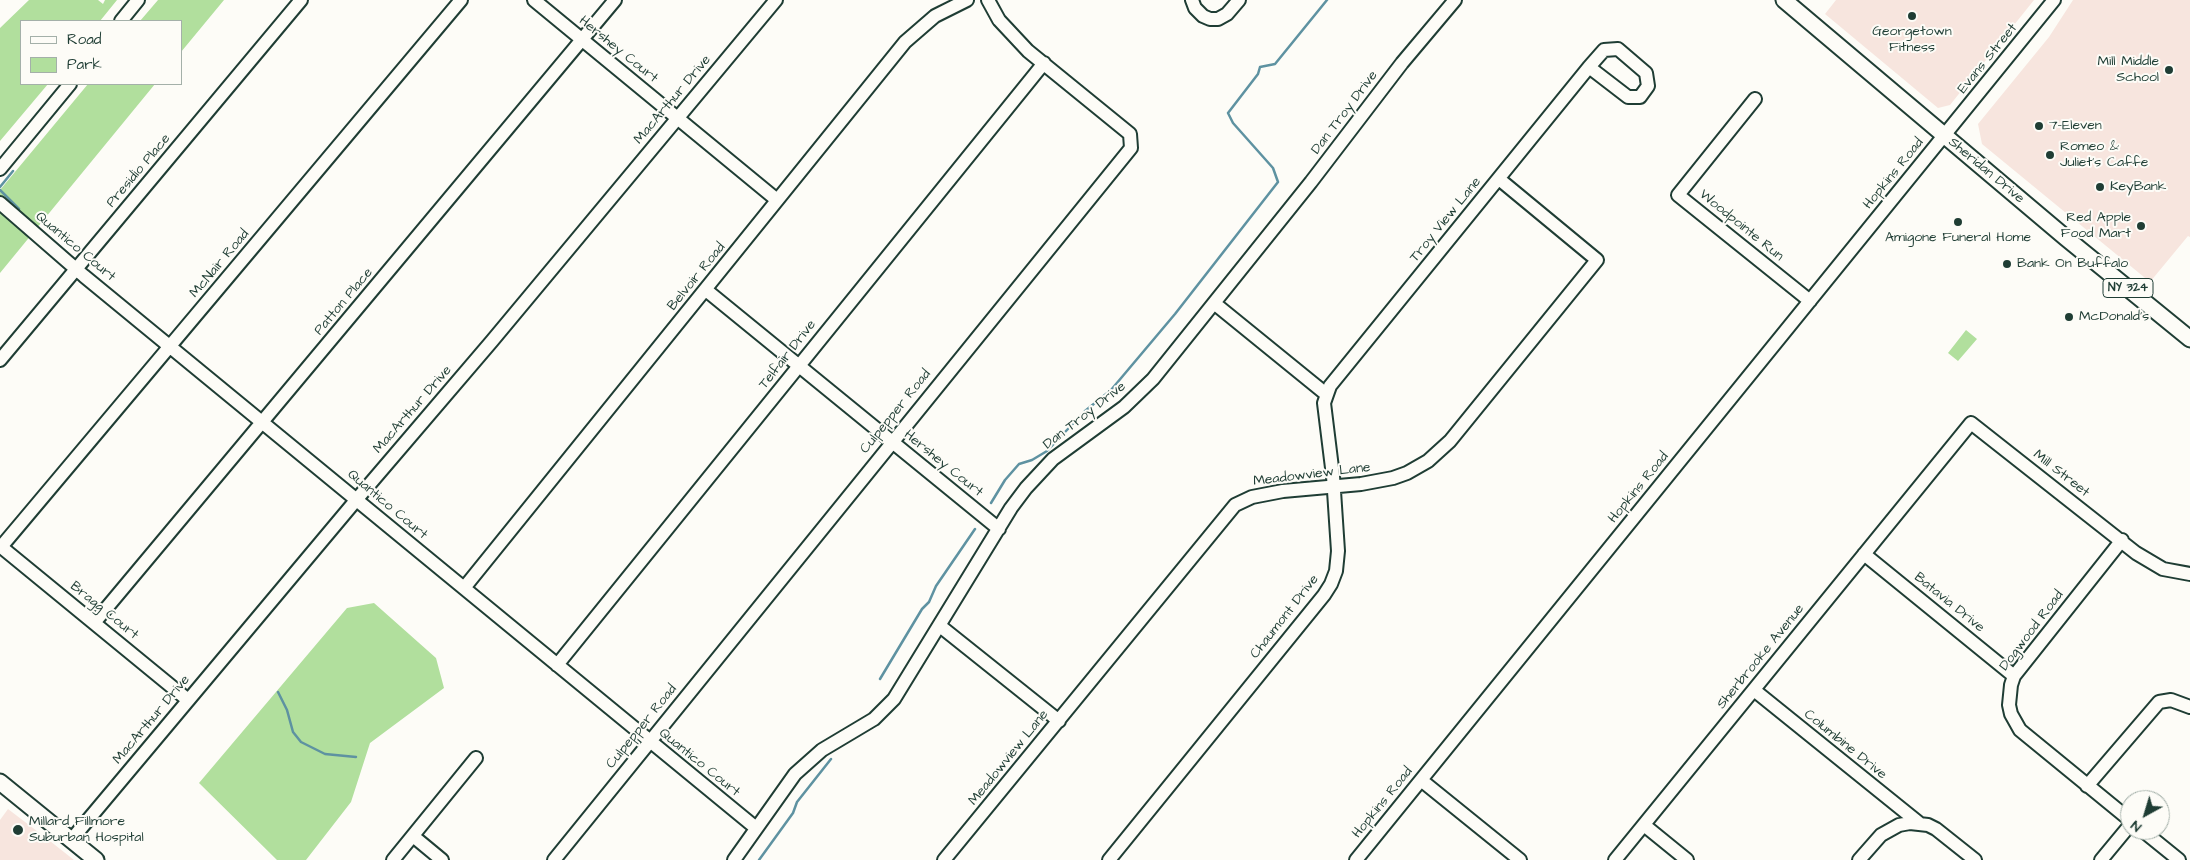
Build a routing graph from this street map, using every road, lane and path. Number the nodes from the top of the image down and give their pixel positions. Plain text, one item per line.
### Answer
1 (138, 0) edge
2 (301, 0) edge
3 (461, 0) edge
4 (534, 0) edge
5 (615, 0) edge
6 (776, 0) edge
7 (966, 0) edge
8 (988, 0) edge
9 (1192, 0) edge
10 (1238, 0) edge
11 (1455, 0) edge
12 (1784, 0) edge
13 (2054, 0) edge
14 (122, 20) edge
15 (582, 40) junction
16 (1044, 64) junction
17 (1590, 67) junction
18 (69, 85) edge
19 (1755, 99) dead end
20 (678, 118) junction
21 (1945, 136) junction
22 (0, 169) edge
23 (1498, 179) junction
24 (777, 200) junction
25 (0, 204) edge
26 (77, 269) junction
27 (706, 290) junction
28 (1810, 301) junction
29 (1214, 303) junction
30 (2190, 339) edge
31 (170, 346) junction
32 (0, 360) edge
33 (799, 366) junction
34 (1326, 394) junction
35 (263, 423) junction
36 (891, 441) junction
37 (1930, 474) joint
38 (1334, 486) junction
39 (356, 499) junction
40 (999, 529) junction
41 (2122, 540) junction
42 (0, 547) edge
43 (1864, 554) junction
44 (2190, 574) edge
45 (464, 588) junction
46 (94, 623) junction
47 (940, 626) junction
48 (557, 665) junction
49 (2014, 676) junction
50 (1754, 690) junction
51 (188, 700) junction
52 (2190, 707) edge
53 (1059, 721) junction
54 (650, 742) junction
55 (476, 758) dead end
56 (1421, 780) junction
57 (0, 782) edge
58 (2088, 786) junction
59 (2120, 812) edge
60 (1919, 823) junction
61 (1644, 825) junction
62 (756, 828) junction
63 (413, 836) junction
64 (2120, 838) edge
65 (72, 839) junction
66 (2154, 840) edge
67 (96, 860) edge
68 (393, 860) edge
69 (442, 860) edge
70 (554, 860) edge
71 (734, 860) edge
72 (944, 860) edge
73 (1109, 860) edge
74 (1356, 860) edge
75 (1520, 860) edge
76 (1615, 860) edge
77 (1687, 860) edge
78 (1860, 860) edge
79 (1975, 860) edge
80 (2101, 860) edge
81 (2179, 860) edge

1 - 14 street
2 - 26 street, Presidio Place
3 - 31 street, McNair Road
4 - 15 street, Hershey Court
5 - 15 street, Patton Place
6 - 20 street, MacArthur Drive
7 - 24 street, Belvoir Road
8 - 16 street, Culpepper Road
9 - 10 street
11 - 29 street, Dan Troy Drive
12 - 21 main road, Sheridan Drive / NY 324
13 - 21 street, Evans Street
15 - 20 street, Hershey Court
15 - 35 street, Patton Place
16 - 33 street, Telfair Drive
16 - 36 street, Culpepper Road
17 - 17 street, Troy View Lane
17 - 23 street, Troy View Lane
18 - 22 street
19 - 28 street, Woodpointe Run
20 - 24 street, Hershey Court
20 - 39 street, MacArthur Drive
21 - 28 street, Hopkins Road
21 - 30 main road, Sheridan Drive / NY 324
23 - 34 street, Troy View Lane
23 - 38 street, Meadowview Lane
24 - 27 street, Belvoir Road
25 - 26 street, Quantico Court
26 - 31 street, Quantico Court
26 - 32 street, Presidio Place
27 - 33 street, Hershey Court
27 - 45 street, Belvoir Road
28 - 56 street, Hopkins Road
29 - 34 street
29 - 40 street, Dan Troy Drive
31 - 35 street, Quantico Court
31 - 42 street, McNair Road
33 - 36 street, Hershey Court
33 - 48 street, Telfair Drive
34 - 38 street, Chaumont Drive
35 - 39 street, Quantico Court
35 - 46 street, Patton Place
36 - 40 street, Hershey Court
36 - 54 street, Culpepper Road
37 - 41 street, Mill Street
37 - 43 street, Sherbrooke Avenue
38 - 53 street, Meadowview Lane
38 - 73 street, Chaumont Drive
39 - 45 street, Quantico Court
39 - 51 street, MacArthur Drive
40 - 47 street, Dan Troy Drive
41 - 44 street, Mill Street
41 - 49 street, Dogwood Road
42 - 46 street, Bragg Court
43 - 49 street, Batavia Drive
43 - 50 street, Sherbrooke Avenue
45 - 48 street, Quantico Court
46 - 51 street, Bragg Court
47 - 53 street
47 - 62 street, Dan Troy Drive
48 - 54 street, Quantico Court
49 - 58 street, Dogwood Road
50 - 60 street, Columbine Drive
50 - 61 street, Sherbrooke Avenue
51 - 65 street, MacArthur Drive
52 - 58 street
53 - 72 street, Meadowview Lane
54 - 62 street, Quantico Court
54 - 70 street, Culpepper Road
55 - 63 street
56 - 74 street, Hopkins Road
56 - 75 street
57 - 65 main road
58 - 59 street, Dogwood Road
60 - 78 street
60 - 79 street, Columbine Drive
61 - 76 street, Sherbrooke Avenue
61 - 77 street
62 - 71 street, Dan Troy Drive
63 - 68 street
63 - 69 street
64 - 80 street
65 - 67 main road
66 - 81 street

